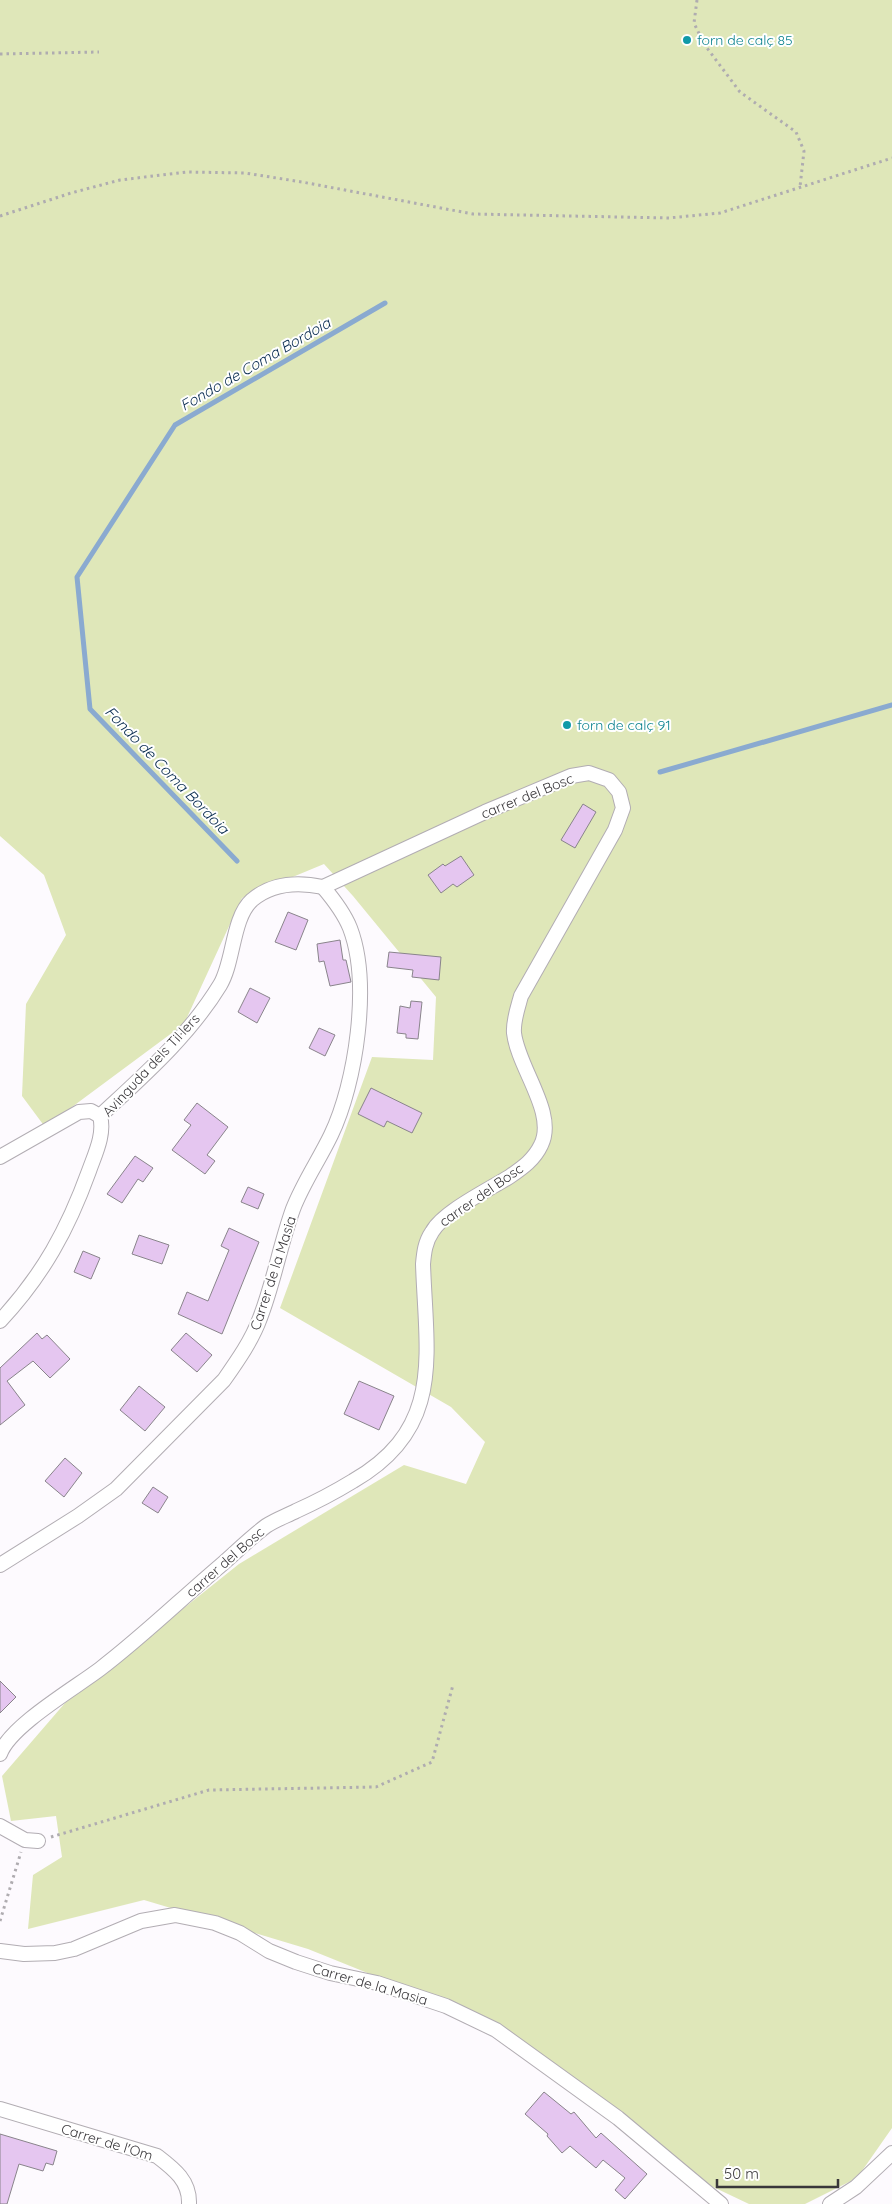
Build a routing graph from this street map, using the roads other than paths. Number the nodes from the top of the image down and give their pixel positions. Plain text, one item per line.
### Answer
1 (323, 887) junction
2 (100, 1116) junction
3 (0, 1157) edge
4 (0, 1321) edge
5 (0, 1565) edge
6 (0, 1754) edge
7 (0, 1826) edge
8 (31, 1840) road end
9 (0, 1951) edge
10 (0, 2109) edge
11 (892, 2153) edge
12 (189, 2204) edge
13 (722, 2204) edge
14 (830, 2204) edge

1 - 2 street, Avinguda dels Til·lers
1 - 5 street, Carrer de la Masia
1 - 6 street, carrer del Bosc
2 - 3 street
2 - 4 street, Avinguda dels Til·lers
7 - 8 street
9 - 13 street, Carrer de la Masia
10 - 12 street, Carrer de l'Om
11 - 14 street

